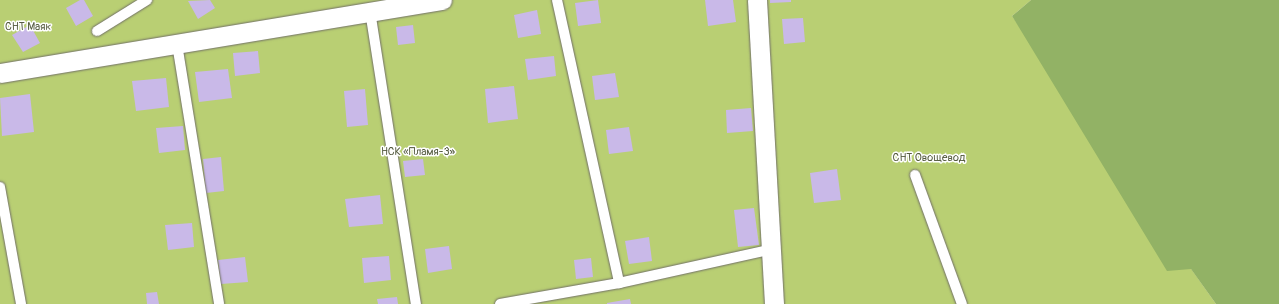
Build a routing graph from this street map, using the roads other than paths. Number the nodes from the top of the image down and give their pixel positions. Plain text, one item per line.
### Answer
1 (147, 0) edge
2 (442, 0) edge
3 (557, 0) edge
4 (757, 0) edge
5 (370, 11) junction
6 (97, 30) dead end
7 (177, 44) junction
8 (0, 73) edge
9 (915, 175) dead end
10 (0, 188) edge
11 (772, 249) junction
12 (619, 283) junction
13 (21, 304) edge
14 (218, 304) edge
15 (416, 304) edge
16 (500, 304) edge
17 (774, 304) edge
18 (962, 304) edge

1 - 6 lane
2 - 5 street
3 - 12 lane
4 - 11 street
5 - 7 street
5 - 15 lane
7 - 8 street
7 - 14 lane
9 - 18 lane
10 - 13 lane
11 - 12 lane
11 - 17 street
12 - 16 lane

